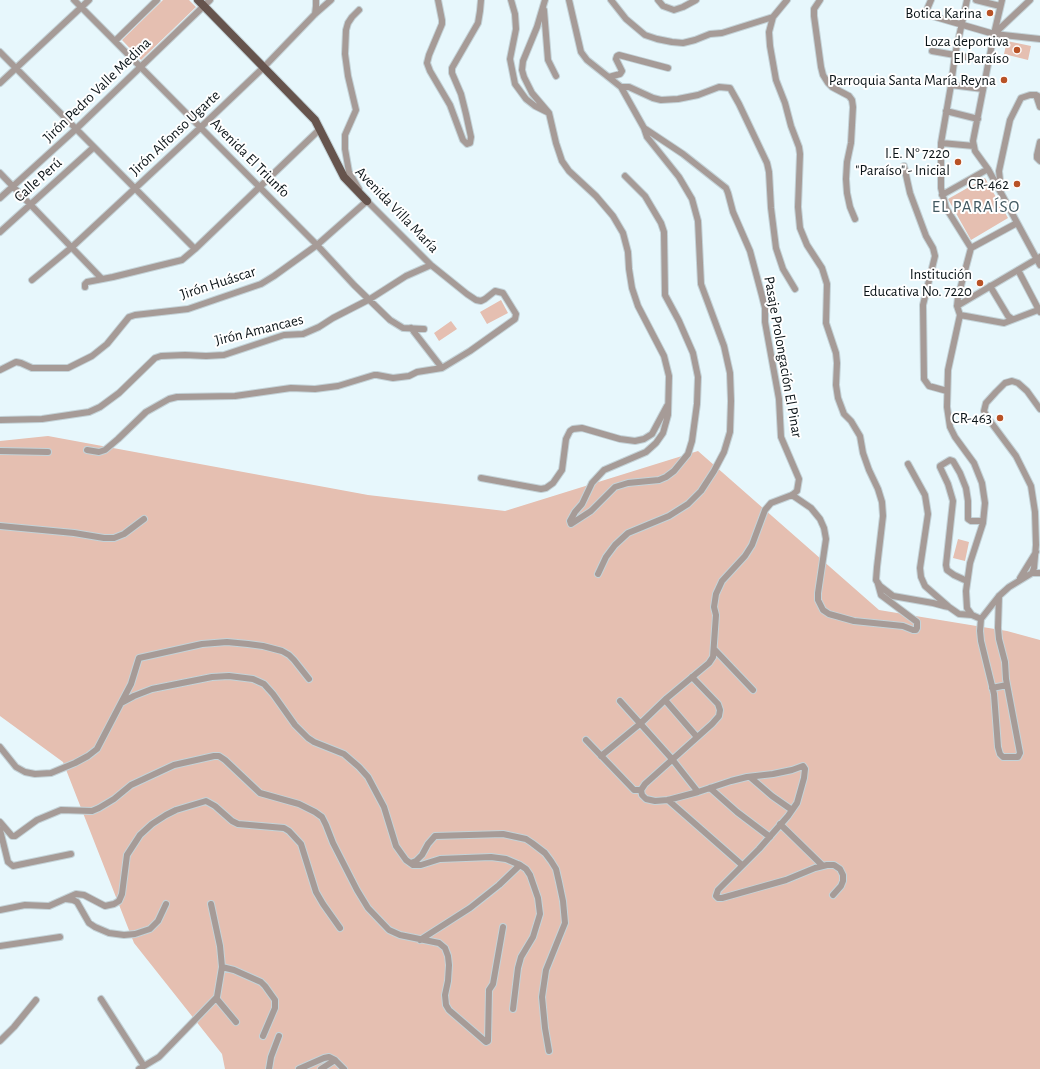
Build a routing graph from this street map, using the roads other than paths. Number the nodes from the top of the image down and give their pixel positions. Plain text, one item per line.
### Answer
1 (74, 0) edge
2 (89, 0) edge
3 (157, 0) edge
4 (316, 0) edge
5 (331, 0) edge
6 (438, 0) edge
7 (481, 0) edge
8 (510, 0) edge
9 (569, 0) edge
10 (611, 0) edge
11 (658, 0) edge
12 (696, 0) edge
13 (787, 0) edge
14 (820, 0) edge
15 (930, 0) edge
16 (967, 0) edge
17 (976, 0) edge
18 (1030, 0) edge
19 (204, 2) edge
20 (544, 2) edge
21 (1001, 3) edge
22 (81, 8) junction
23 (359, 10) dead end
24 (314, 14) junction
25 (925, 14) dead end
26 (932, 16) dead end
27 (773, 17) junction
28 (961, 25) junction
29 (994, 34) junction
30 (1040, 40) edge
31 (115, 41) junction
32 (932, 51) dead end
33 (0, 52) edge
34 (955, 55) junction
35 (989, 61) junction
36 (141, 66) junction
37 (264, 68) junction
38 (668, 68) dead end
39 (16, 69) junction
40 (556, 76) dead end
41 (609, 77) junction
42 (0, 83) edge
43 (951, 85) junction
44 (621, 87) junction
45 (983, 89) junction
46 (1038, 96) edge
47 (1040, 107) edge
48 (946, 111) junction
49 (549, 113) junction
50 (978, 118) junction
51 (201, 127) junction
52 (644, 128) junction
53 (76, 129) junction
54 (320, 129) junction
55 (1040, 142) edge
56 (941, 143) junction
57 (974, 146) junction
58 (94, 147) junction
59 (1040, 161) edge
60 (904, 166) dead end
61 (988, 169) junction
62 (0, 174) edge
63 (625, 176) dead end
64 (13, 187) junction
65 (259, 187) junction
66 (135, 188) junction
67 (1001, 193) junction
68 (942, 195) junction
69 (0, 198) edge
70 (367, 201) junction
71 (31, 205) junction
72 (855, 219) dead end
73 (1018, 223) junction
74 (0, 232) edge
75 (317, 245) junction
76 (72, 247) junction
77 (971, 248) junction
78 (195, 249) junction
79 (1039, 260) edge
80 (431, 265) junction
81 (1018, 270) junction
82 (102, 279) junction
83 (32, 280) dead end
84 (990, 286) junction
85 (85, 287) dead end
86 (794, 289) dead end
87 (370, 299) junction
88 (957, 306) junction
89 (1039, 311) edge
90 (960, 315) junction
91 (1012, 319) junction
92 (411, 328) junction
93 (424, 329) dead end
94 (442, 368) junction
95 (0, 370) edge
96 (947, 391) junction
97 (669, 402) junction
98 (1040, 409) edge
99 (0, 420) edge
100 (87, 450) dead end
101 (0, 451) edge
102 (48, 452) dead end
103 (908, 464) dead end
104 (481, 478) dead end
105 (792, 495) junction
106 (144, 518) dead end
107 (983, 521) junction
108 (0, 526) edge
109 (1036, 552) junction
110 (1032, 573) junction
111 (1040, 573) edge
112 (598, 574) dead end
113 (876, 580) junction
114 (1020, 580) junction
115 (967, 581) junction
116 (999, 596) junction
117 (949, 607) junction
118 (972, 615) junction
119 (982, 619) junction
120 (714, 648) junction
121 (692, 677) junction
122 (309, 679) dead end
123 (1007, 685) junction
124 (992, 688) junction
125 (754, 690) dead end
126 (665, 700) junction
127 (620, 702) dead end
128 (121, 703) junction
129 (641, 723) junction
130 (697, 738) junction
131 (586, 740) dead end
132 (0, 747) edge
133 (601, 756) junction
134 (672, 759) junction
135 (750, 777) junction
136 (710, 788) junction
137 (641, 790) junction
138 (698, 792) junction
139 (668, 800) junction
140 (792, 810) junction
141 (0, 822) edge
142 (780, 824) junction
143 (0, 830) edge
144 (770, 837) junction
145 (71, 854) dead end
146 (410, 863) junction
147 (520, 865) junction
148 (742, 865) junction
149 (823, 866) junction
150 (833, 895) dead end
151 (64, 898) junction
152 (166, 904) dead end
153 (210, 904) dead end
154 (0, 910) edge
155 (503, 927) dead end
156 (340, 928) dead end
157 (60, 937) dead end
158 (420, 940) junction
159 (0, 946) edge
160 (222, 967) junction
161 (216, 998) junction
162 (101, 999) dead end
163 (36, 1000) dead end
164 (513, 1009) dead end
165 (236, 1022) dead end
166 (263, 1036) dead end
167 (279, 1036) dead end
168 (0, 1041) edge
169 (549, 1051) dead end
170 (335, 1060) junction
171 (141, 1068) edge
172 (269, 1069) edge
173 (299, 1069) edge
174 (321, 1069) edge
175 (344, 1069) edge

1 - 22 street, Avenida El Triunfo
2 - 22 street
3 - 31 street
4 - 24 street
5 - 24 street, Jirón Alfonso Ugarte
6 - 7 street
8 - 49 street
9 - 41 street
10 - 27 street
11 - 12 street
13 - 27 street
14 - 72 street
15 - 25 street
16 - 28 street
17 - 21 street
18 - 29 street
19 - 36 street, Jirón Pedro Valle Medina
19 - 37 main road, Avenida Villa María
20 - 40 street
20 - 49 street
21 - 29 street
22 - 31 street, Avenida El Triunfo
22 - 39 street
23 - 70 street
24 - 37 street, Jirón Alfonso Ugarte
26 - 28 street
27 - 113 street
28 - 29 street
28 - 34 street
29 - 30 street
29 - 35 street
31 - 36 street, Avenida El Triunfo
32 - 34 street
33 - 39 street
34 - 35 street
34 - 43 street
35 - 45 street
36 - 51 street, Avenida El Triunfo
36 - 53 street, Jirón Pedro Valle Medina
37 - 51 street, Jirón Alfonso Ugarte
37 - 54 main road, Avenida Villa María
38 - 41 street
39 - 42 street
39 - 53 street
41 - 44 street
43 - 45 street
43 - 48 street
44 - 52 street
44 - 86 street
45 - 50 street
46 - 47 street
46 - 67 street
48 - 50 street
48 - 56 street
49 - 97 street
50 - 57 street
51 - 65 street, Avenida El Triunfo
51 - 66 street, Jirón Alfonso Ugarte
52 - 105 street, Pasaje Prolongación El Pinar
52 - 112 street
53 - 58 street
53 - 64 street, Jirón Pedro Valle Medina
54 - 65 street
54 - 70 main road, Avenida Villa María
55 - 59 street
56 - 57 street
56 - 68 street
57 - 61 street
58 - 66 street
58 - 71 street, Calle Perú
60 - 96 street
61 - 67 street
61 - 68 street
62 - 64 street
63 - 97 street
64 - 69 street, Jirón Pedro Valle Medina
64 - 71 street
65 - 75 street, Avenida El Triunfo
65 - 78 street
66 - 76 street, Jirón Alfonso Ugarte
66 - 78 street
67 - 73 street
68 - 77 street
70 - 75 street, Jirón Huáscar
70 - 80 street, Avenida Villa María
71 - 74 street, Calle Perú
71 - 76 street
73 - 77 street
73 - 79 street
75 - 87 street, Avenida El Triunfo
75 - 95 street, Jirón Huáscar
76 - 82 street
76 - 83 street, Jirón Alfonso Ugarte
77 - 88 street
78 - 82 street
79 - 81 street
80 - 87 street, Jirón Amancaes
80 - 94 street, Avenida Villa María
81 - 84 street
81 - 89 street
82 - 85 street
84 - 88 street
84 - 91 street
87 - 92 street, Avenida El Triunfo
87 - 99 street, Jirón Amancaes
88 - 90 street
89 - 91 street
90 - 91 street
90 - 96 street
92 - 93 street, Avenida El Triunfo
92 - 94 street
94 - 100 street
96 - 107 street
97 - 104 street
98 - 109 street
101 - 102 street
103 - 117 street
105 - 113 street
105 - 120 street
106 - 108 street
107 - 115 street
107 - 115 street
109 - 110 street
109 - 114 street
110 - 111 street
110 - 114 street
113 - 117 street
114 - 116 street
115 - 118 street
116 - 119 street
116 - 123 street
117 - 118 street
118 - 119 street
119 - 124 street
120 - 121 street
120 - 125 street
121 - 126 street
121 - 130 street
122 - 128 street
123 - 124 street
123 - 124 street
126 - 129 street
126 - 130 street
127 - 129 street
128 - 132 street
128 - 146 street
129 - 133 street
129 - 134 street
130 - 134 street
131 - 133 street
133 - 137 street
134 - 137 street
134 - 138 street
135 - 136 street
135 - 140 street
135 - 140 street
136 - 138 street
136 - 144 street
137 - 139 street
138 - 139 street
139 - 148 street
140 - 142 street
141 - 158 street
142 - 144 street
142 - 149 street
143 - 145 street
144 - 148 street
146 - 147 street
146 - 169 street
147 - 158 street
147 - 164 street
148 - 149 street
149 - 150 street
151 - 152 street
151 - 154 street
151 - 156 street
153 - 160 street
155 - 158 street
157 - 159 street
160 - 161 street
160 - 166 street
161 - 165 street
161 - 171 street
162 - 171 street
163 - 168 street
167 - 172 street
170 - 173 street
170 - 174 street
170 - 175 street

